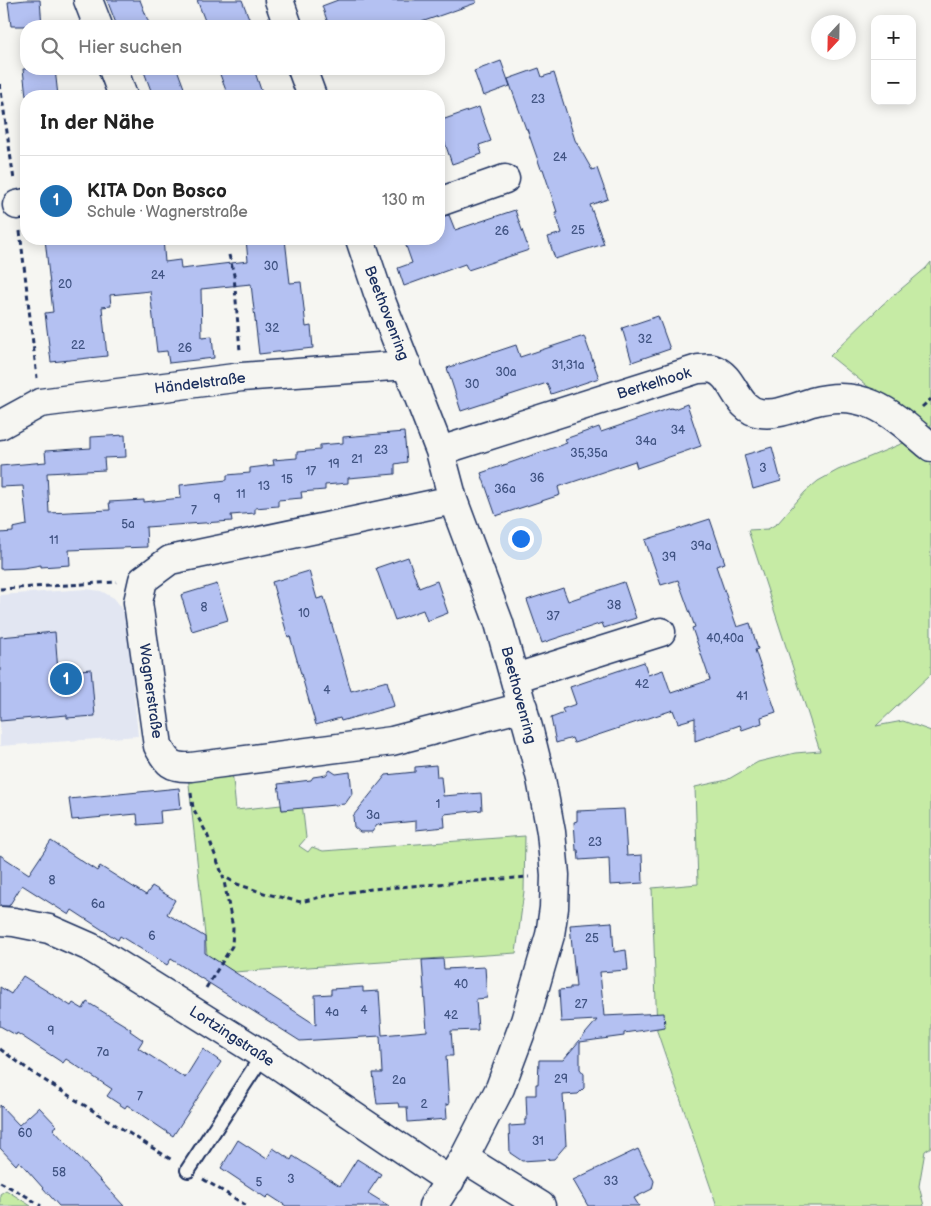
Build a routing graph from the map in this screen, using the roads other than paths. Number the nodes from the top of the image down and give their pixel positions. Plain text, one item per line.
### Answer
1 (88, 0) edge
2 (279, 0) edge
3 (96, 20) edge
4 (286, 20) edge
5 (115, 75) edge
6 (304, 75) edge
7 (121, 90) edge
8 (310, 90) edge
9 (505, 179) dead end
10 (445, 200) edge
11 (362, 245) edge
12 (407, 365) junction
13 (0, 425) edge
14 (931, 447) edge
15 (440, 451) junction
16 (453, 500) junction
17 (661, 632) dead end
18 (515, 678) junction
19 (523, 707) junction
20 (0, 921) edge
21 (263, 1055) junction
22 (464, 1158) junction
23 (188, 1170) road end
24 (450, 1181) junction
25 (433, 1206) edge
26 (541, 1206) edge

1 - 3 street
2 - 4 street
5 - 7 street
6 - 8 street
9 - 10 street
11 - 12 street, Beethovenring
12 - 13 street, Händelstraße
12 - 15 street, Beethovenring
14 - 15 street, Berkelhook
15 - 16 street, Beethovenring
16 - 18 street, Beethovenring
16 - 19 street, Wagnerstraße
17 - 18 street
18 - 19 street, Beethovenring
19 - 22 street, Beethovenring
20 - 21 street, Lortzingstraße
21 - 23 lane
21 - 24 street, Lortzingstraße
22 - 24 street, Beethovenring
22 - 26 street
24 - 25 street, Beethovenring

